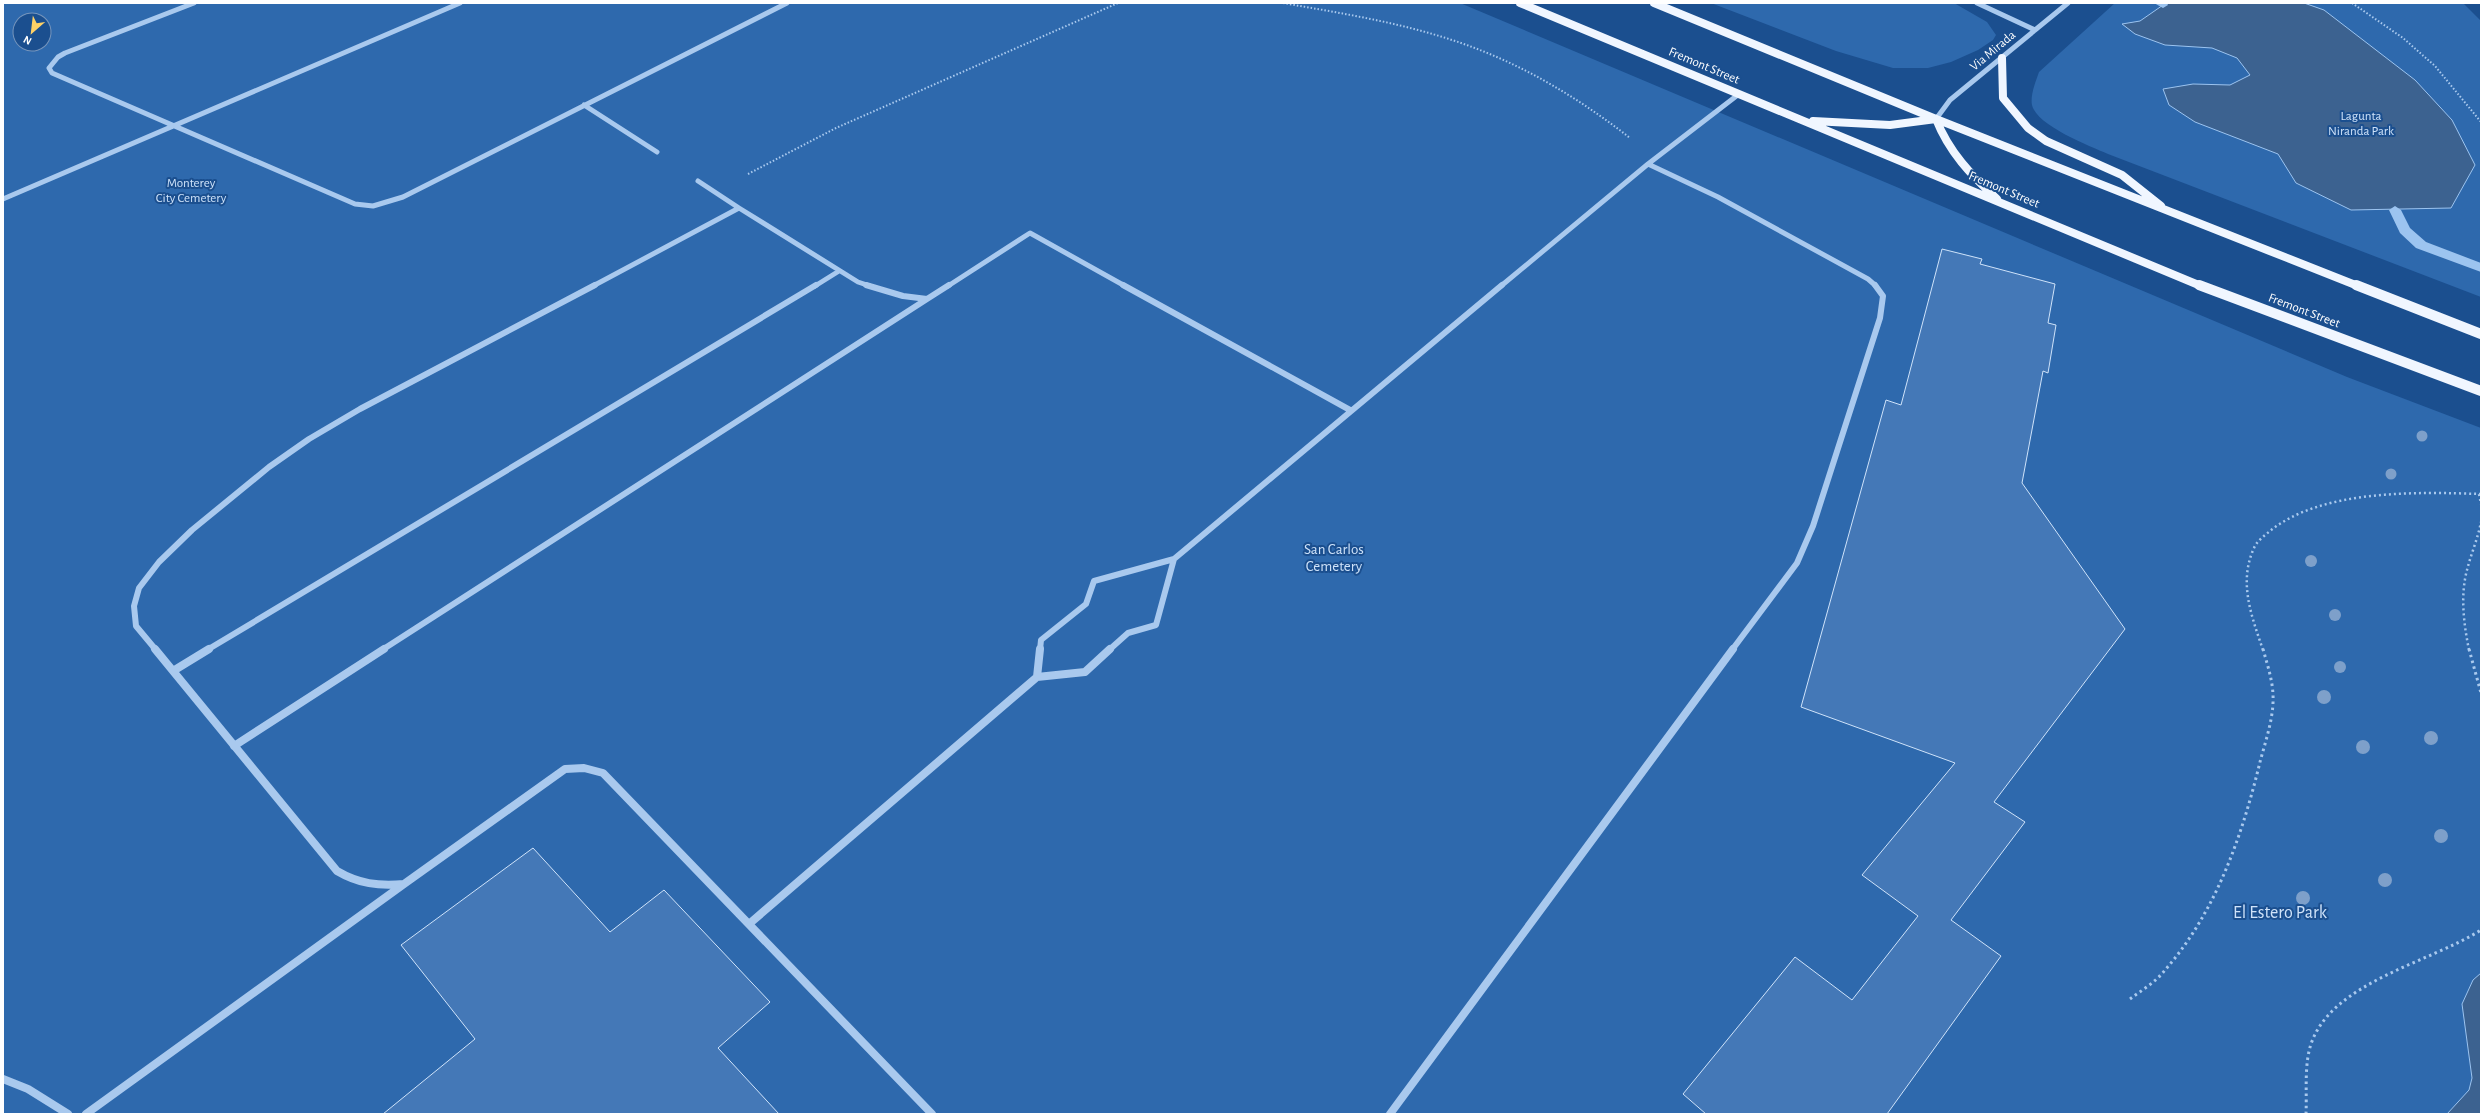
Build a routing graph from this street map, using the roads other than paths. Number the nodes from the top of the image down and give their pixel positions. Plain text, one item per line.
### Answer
1 (194, 3) edge
2 (460, 3) edge
3 (787, 3) edge
4 (1520, 3) edge
5 (1654, 3) edge
6 (1976, 3) edge
7 (2068, 3) edge
8 (2035, 30) junction
9 (2002, 58) junction
10 (1739, 94) junction
11 (584, 105) junction
12 (1936, 119) junction
13 (1802, 120) junction
14 (174, 126) junction
15 (657, 152) dead end
16 (1648, 164) junction
17 (698, 181) dead end
18 (3, 199) edge
19 (2002, 204) junction
20 (739, 208) junction
21 (2171, 213) junction
22 (840, 271) junction
23 (927, 299) junction
24 (2481, 334) edge
25 (2481, 391) edge
26 (1350, 410) junction
27 (1174, 559) junction
28 (173, 671) junction
29 (1036, 677) junction
30 (234, 746) junction
31 (404, 884) junction
32 (749, 924) junction
33 (3, 1079) edge
34 (68, 1114) edge
35 (86, 1114) edge
36 (932, 1114) edge
37 (1390, 1114) edge

1 - 14 street
2 - 14 street
3 - 11 street
4 - 10 main road, Fremont Street
5 - 12 main road
6 - 8 street
7 - 8 street, Via Mirada
8 - 9 street, Via Mirada
9 - 12 street, Via Mirada
9 - 21 main road
10 - 13 main road, Fremont Street
10 - 16 street
11 - 14 street
11 - 15 street
12 - 13 main road
12 - 19 main road
12 - 21 main road
13 - 19 main road, Fremont Street
14 - 18 street
16 - 26 street
16 - 37 street
17 - 20 street
19 - 25 main road, Fremont Street
20 - 22 street
20 - 28 street
21 - 24 main road
22 - 23 street
22 - 28 street
23 - 26 street
23 - 30 street
26 - 27 street
27 - 29 street
27 - 29 street
28 - 30 street
29 - 32 street
30 - 31 street
31 - 32 street
31 - 35 street
32 - 36 street
33 - 34 street

